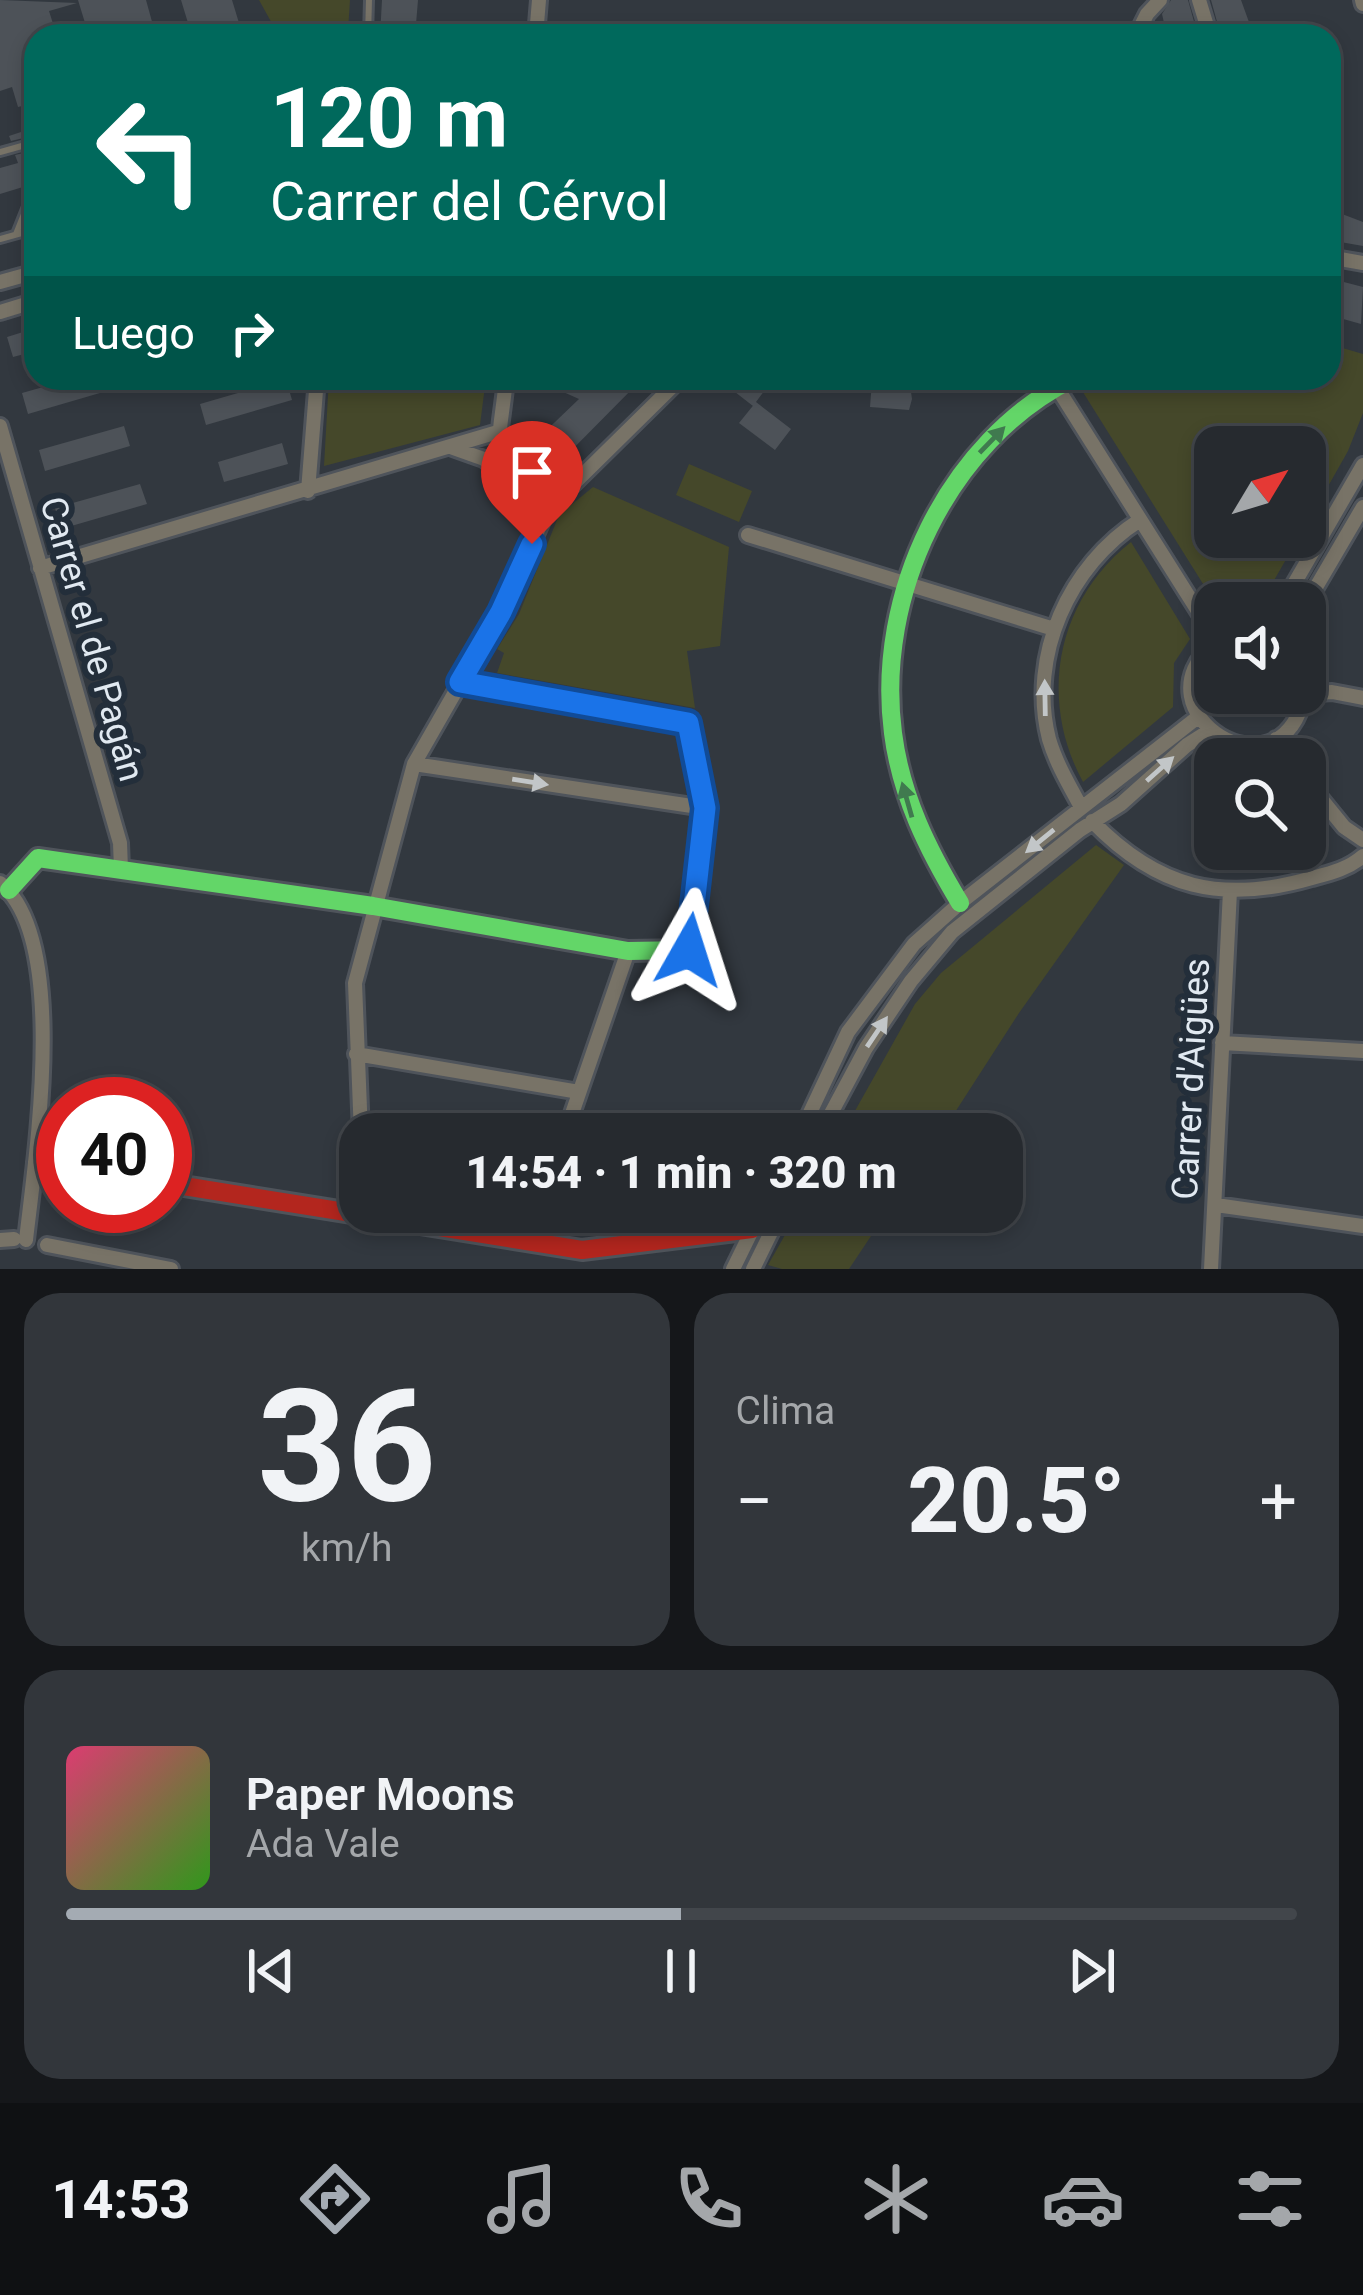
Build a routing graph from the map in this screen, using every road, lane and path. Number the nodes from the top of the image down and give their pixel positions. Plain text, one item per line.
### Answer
1 (1160, 0) edge
2 (1142, 24) edge
3 (24, 214) edge
4 (24, 232) edge
5 (16, 234) junction
6 (0, 238) edge
7 (316, 390) edge
8 (505, 390) edge
9 (668, 390) edge
10 (1050, 390) edge
11 (1066, 390) edge
12 (0, 426) edge
13 (501, 431) junction
14 (453, 448) junction
15 (1363, 465) edge
16 (501, 473) junction
17 (308, 491) junction
18 (1363, 507) edge
19 (548, 510) junction
20 (1140, 520) junction
21 (748, 535) dead end
22 (40, 568) junction
23 (1294, 582) edge
24 (1319, 582) edge
25 (903, 585) junction
26 (1194, 607) edge
27 (1054, 629) junction
28 (460, 682) junction
29 (1326, 692) edge
30 (1363, 698) edge
31 (1197, 714) edge
32 (1299, 714) edge
33 (1198, 717) junction
34 (1209, 731) junction
35 (1220, 738) edge
36 (1277, 738) edge
37 (414, 764) junction
38 (1326, 805) edge
39 (1082, 807) junction
40 (705, 808) junction
41 (1092, 821) junction
42 (1363, 840) edge
43 (1363, 856) edge
44 (122, 869) junction
45 (4, 887) edge
46 (1230, 891) junction
47 (960, 903) junction
48 (373, 906) junction
49 (628, 951) junction
50 (1222, 1043) junction
51 (1363, 1052) edge
52 (356, 1054) junction
53 (579, 1092) junction
54 (360, 1113) edge
55 (572, 1113) edge
56 (810, 1113) edge
57 (831, 1113) edge
58 (35, 1162) joint
59 (192, 1188) edge
60 (1216, 1205) junction
61 (339, 1210) edge
62 (1363, 1226) edge
63 (477, 1233) edge
64 (532, 1233) edge
65 (685, 1233) edge
66 (751, 1233) edge
67 (771, 1233) edge
68 (13, 1240) edge
69 (529, 1242) junction
70 (47, 1244) dead end
71 (171, 1269) edge
72 (733, 1269) edge
73 (753, 1269) edge
74 (1211, 1269) edge

1 - 2 street
3 - 5 lane
4 - 5 lane
5 - 6 lane
7 - 17 street
8 - 13 street
9 - 19 street
25 -> 10 street
11 - 20 street
12 - 22 street, Carrer el de Pagán
13 - 14 street
13 - 16 street
14 - 16 street
14 - 17 street
15 - 23 street
16 - 19 street
17 - 22 street
18 - 24 street
19 - 28 street
20 - 26 street
20 - 27 street
21 - 25 street
22 - 44 street, Carrer el de Pagán
25 - 27 street
47 -> 25 street
39 -> 27 street
28 - 37 street
28 - 40 street
29 - 30 street
31 - 33 street
32 - 36 street
33 - 34 street
33 - 39 street
34 - 35 street
41 -> 34 street
37 -> 40 street
37 - 48 street
38 - 42 street
39 -> 47 street
40 - 49 street
41 - 46 street
57 -> 41 street
43 - 46 street
44 - 45 street
44 - 48 street
45 - 58 street
46 - 50 street, Carrer d'Aigües
47 - 56 street
48 - 49 street
48 - 52 street
49 - 53 street
50 - 51 street
50 - 60 street, Carrer d'Aigües
52 - 53 street
52 - 54 street
53 - 55 street
58 - 68 street
59 - 61 street
60 - 62 street
60 - 74 street, Carrer d'Aigües
63 - 69 street
64 - 69 street
65 - 69 street
66 - 72 street
67 - 73 street
70 - 71 street

